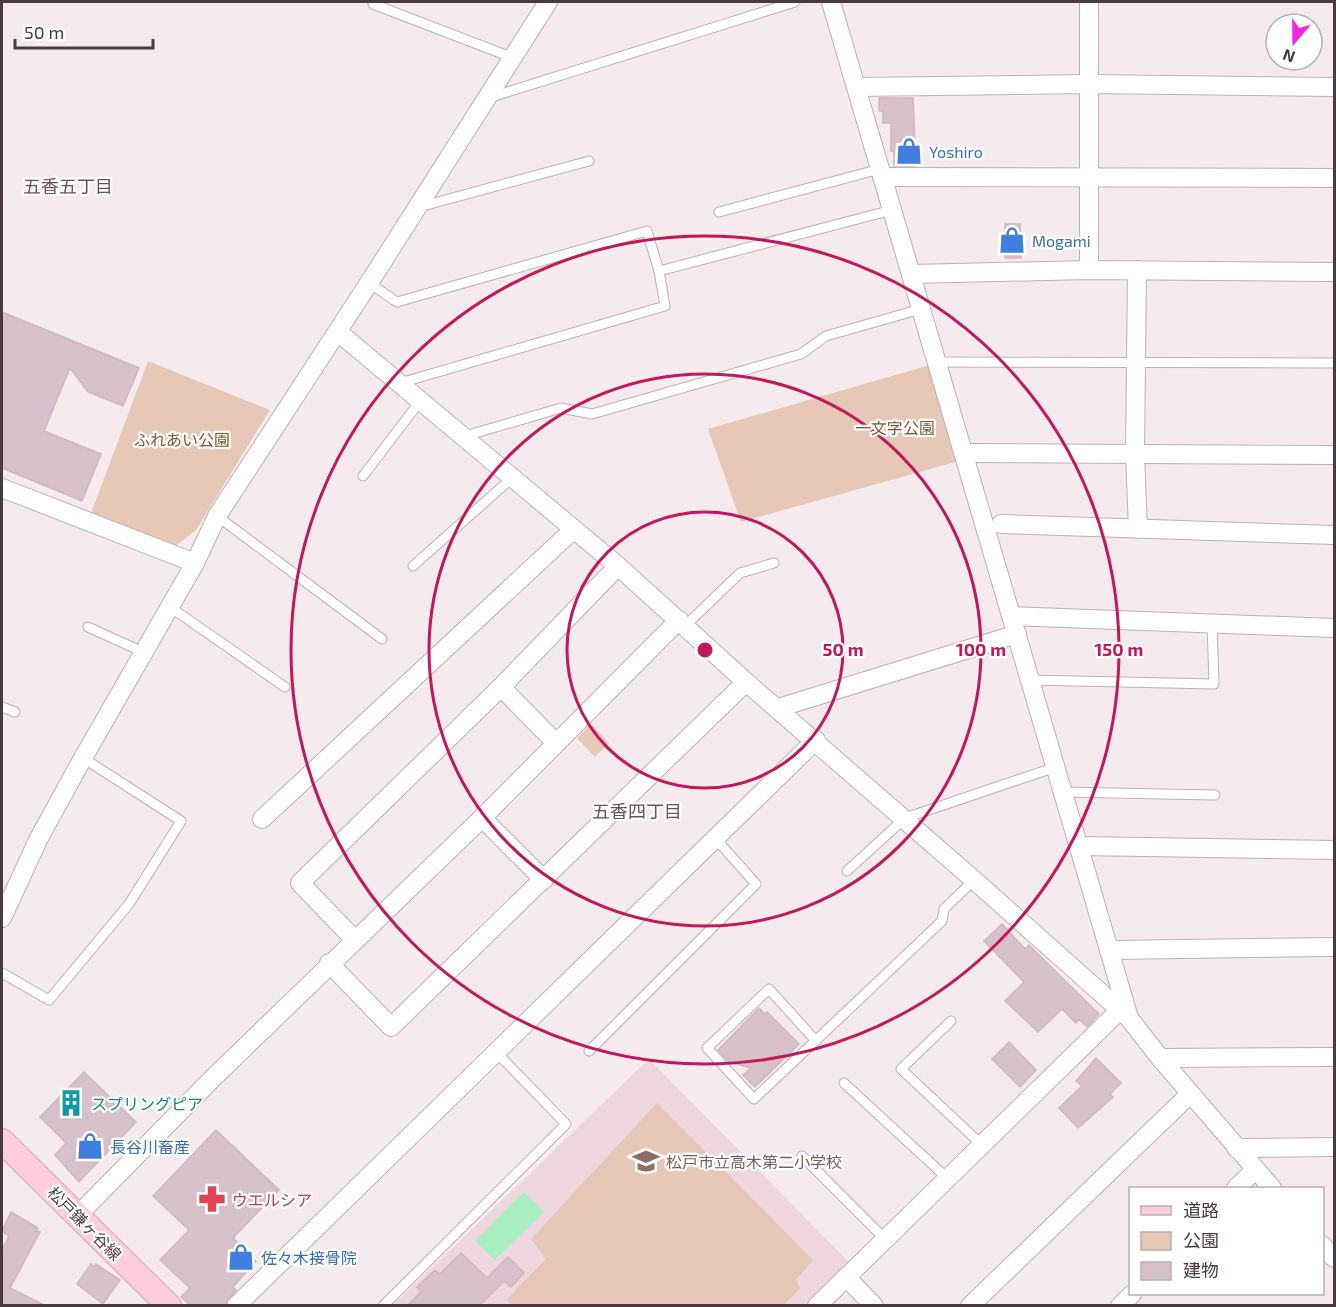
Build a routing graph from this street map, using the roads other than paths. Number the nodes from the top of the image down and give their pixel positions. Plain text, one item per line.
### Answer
1 (548, 2) edge
2 (795, 2) edge
3 (831, 2) edge
4 (1089, 2) edge
5 (373, 4) dead end
6 (511, 57) junction
7 (1089, 84) junction
8 (856, 87) junction
9 (1335, 87) edge
10 (484, 100) junction
11 (589, 161) dead end
12 (881, 173) junction
13 (1090, 178) junction
14 (1335, 178) edge
15 (416, 208) junction
16 (892, 210) junction
17 (719, 212) dead end
18 (1089, 270) junction
19 (1137, 270) junction
20 (659, 271) junction
21 (1335, 272) edge
22 (911, 274) junction
23 (369, 283) junction
24 (921, 309) junction
25 (338, 332) junction
26 (937, 362) junction
27 (1136, 362) junction
28 (1335, 363) edge
29 (400, 383) junction
30 (420, 400) junction
31 (465, 436) junction
32 (963, 453) junction
33 (1135, 453) junction
34 (1335, 455) edge
35 (363, 476) dead end
36 (513, 477) junction
37 (2, 488) edge
38 (217, 516) junction
39 (1001, 524) dead end
40 (574, 529) junction
41 (1138, 529) junction
42 (1335, 535) edge
43 (195, 563) junction
44 (774, 563) dead end
45 (412, 566) dead end
46 (618, 566) junction
47 (170, 607) junction
48 (1011, 616) junction
49 (682, 623) junction
50 (1212, 623) junction
51 (88, 627) dead end
52 (1335, 628) edge
53 (1017, 634) junction
54 (382, 639) dead end
55 (143, 652) junction
56 (1030, 680) junction
57 (746, 682) junction
58 (285, 687) dead end
59 (501, 687) junction
60 (2, 706) edge
61 (778, 708) junction
62 (15, 712) dead end
63 (816, 741) junction
64 (556, 743) junction
65 (83, 758) junction
66 (1056, 766) junction
67 (1063, 792) junction
68 (1215, 795) dead end
69 (482, 818) junction
70 (905, 818) junction
71 (262, 819) dead end
72 (715, 838) junction
73 (1079, 846) junction
74 (1335, 850) edge
75 (847, 871) dead end
76 (544, 880) junction
77 (974, 880) junction
78 (2, 918) edge
79 (354, 939) junction
80 (1335, 947) edge
81 (1109, 950) junction
82 (330, 963) junction
83 (2, 973) edge
84 (1124, 1014) junction
85 (951, 1021) dead end
86 (816, 1041) junction
87 (589, 1051) dead end
88 (496, 1052) junction
89 (1335, 1057) edge
90 (1160, 1058) junction
91 (844, 1083) dead end
92 (1190, 1094) junction
93 (2, 1141) edge
94 (982, 1145) junction
95 (1236, 1148) junction
96 (1335, 1148) edge
97 (802, 1156) dead end
98 (1255, 1170) junction
99 (947, 1178) junction
100 (1237, 1187) edge
101 (1271, 1187) edge
102 (78, 1215) junction
103 (885, 1239) junction
104 (846, 1277) junction
105 (169, 1305) edge
106 (236, 1305) edge
107 (383, 1305) edge
108 (817, 1305) edge
109 (874, 1305) edge
110 (970, 1305) edge

1 - 6 street
2 - 10 lane
3 - 8 street
4 - 7 street
5 - 6 lane
6 - 10 street
7 - 8 street
7 - 9 street
7 - 13 street
8 - 12 street
10 - 15 street
11 - 15 lane
12 - 13 street
12 - 16 street
12 - 17 lane
13 - 14 street
13 - 18 street
15 - 23 street
16 - 20 lane
16 - 22 street
18 - 19 street
18 - 22 street
19 - 21 street
19 - 27 street
20 - 23 lane
20 - 29 lane
22 - 24 street
23 - 25 street
24 - 26 street
24 - 31 lane
25 - 29 street
25 - 38 street
26 - 27 lane
26 - 32 street
27 - 28 lane
27 - 33 street
29 - 30 street
30 - 31 street
30 - 35 lane
31 - 36 street
32 - 33 street
32 - 48 street
33 - 34 street
33 - 41 street
36 - 40 street
36 - 45 lane
37 - 43 street
38 - 43 street
38 - 54 lane
39 - 41 street
40 - 46 street
40 - 71 street
41 - 42 street
43 - 47 street
44 - 49 lane
46 - 49 street
46 - 59 street
47 - 55 street
47 - 58 lane
48 - 50 street
48 - 53 street
49 - 57 street
49 - 64 street
50 - 52 street
50 - 56 lane
51 - 55 lane
53 - 56 street
53 - 61 street
55 - 65 street
56 - 66 street
57 - 61 street
57 - 76 street
59 - 64 street
59 - 79 street
60 - 62 lane
61 - 63 street
63 - 70 street
63 - 72 street
64 - 69 street
65 - 78 street
65 - 83 lane
66 - 67 street
66 - 70 lane
67 - 68 lane
67 - 73 street
69 - 76 street
69 - 79 street
70 - 75 lane
70 - 77 street
72 - 87 lane
72 - 88 street
73 - 74 street
73 - 81 street
76 - 82 street
77 - 84 street
77 - 86 lane
79 - 82 street
80 - 81 street
81 - 84 street
82 - 102 street
84 - 90 street
84 - 94 street
85 - 94 lane
86 - 86 lane
88 - 106 street
88 - 107 lane
89 - 90 street
90 - 92 street
91 - 99 lane
92 - 95 street
92 - 110 street
93 - 102 main road, 松戸鎌ヶ谷線
94 - 99 street
95 - 96 street
95 - 98 street
97 - 103 lane
98 - 100 street
98 - 101 street
99 - 103 street
102 - 105 main road, 松戸鎌ヶ谷線
103 - 104 street
104 - 108 street
104 - 109 street

